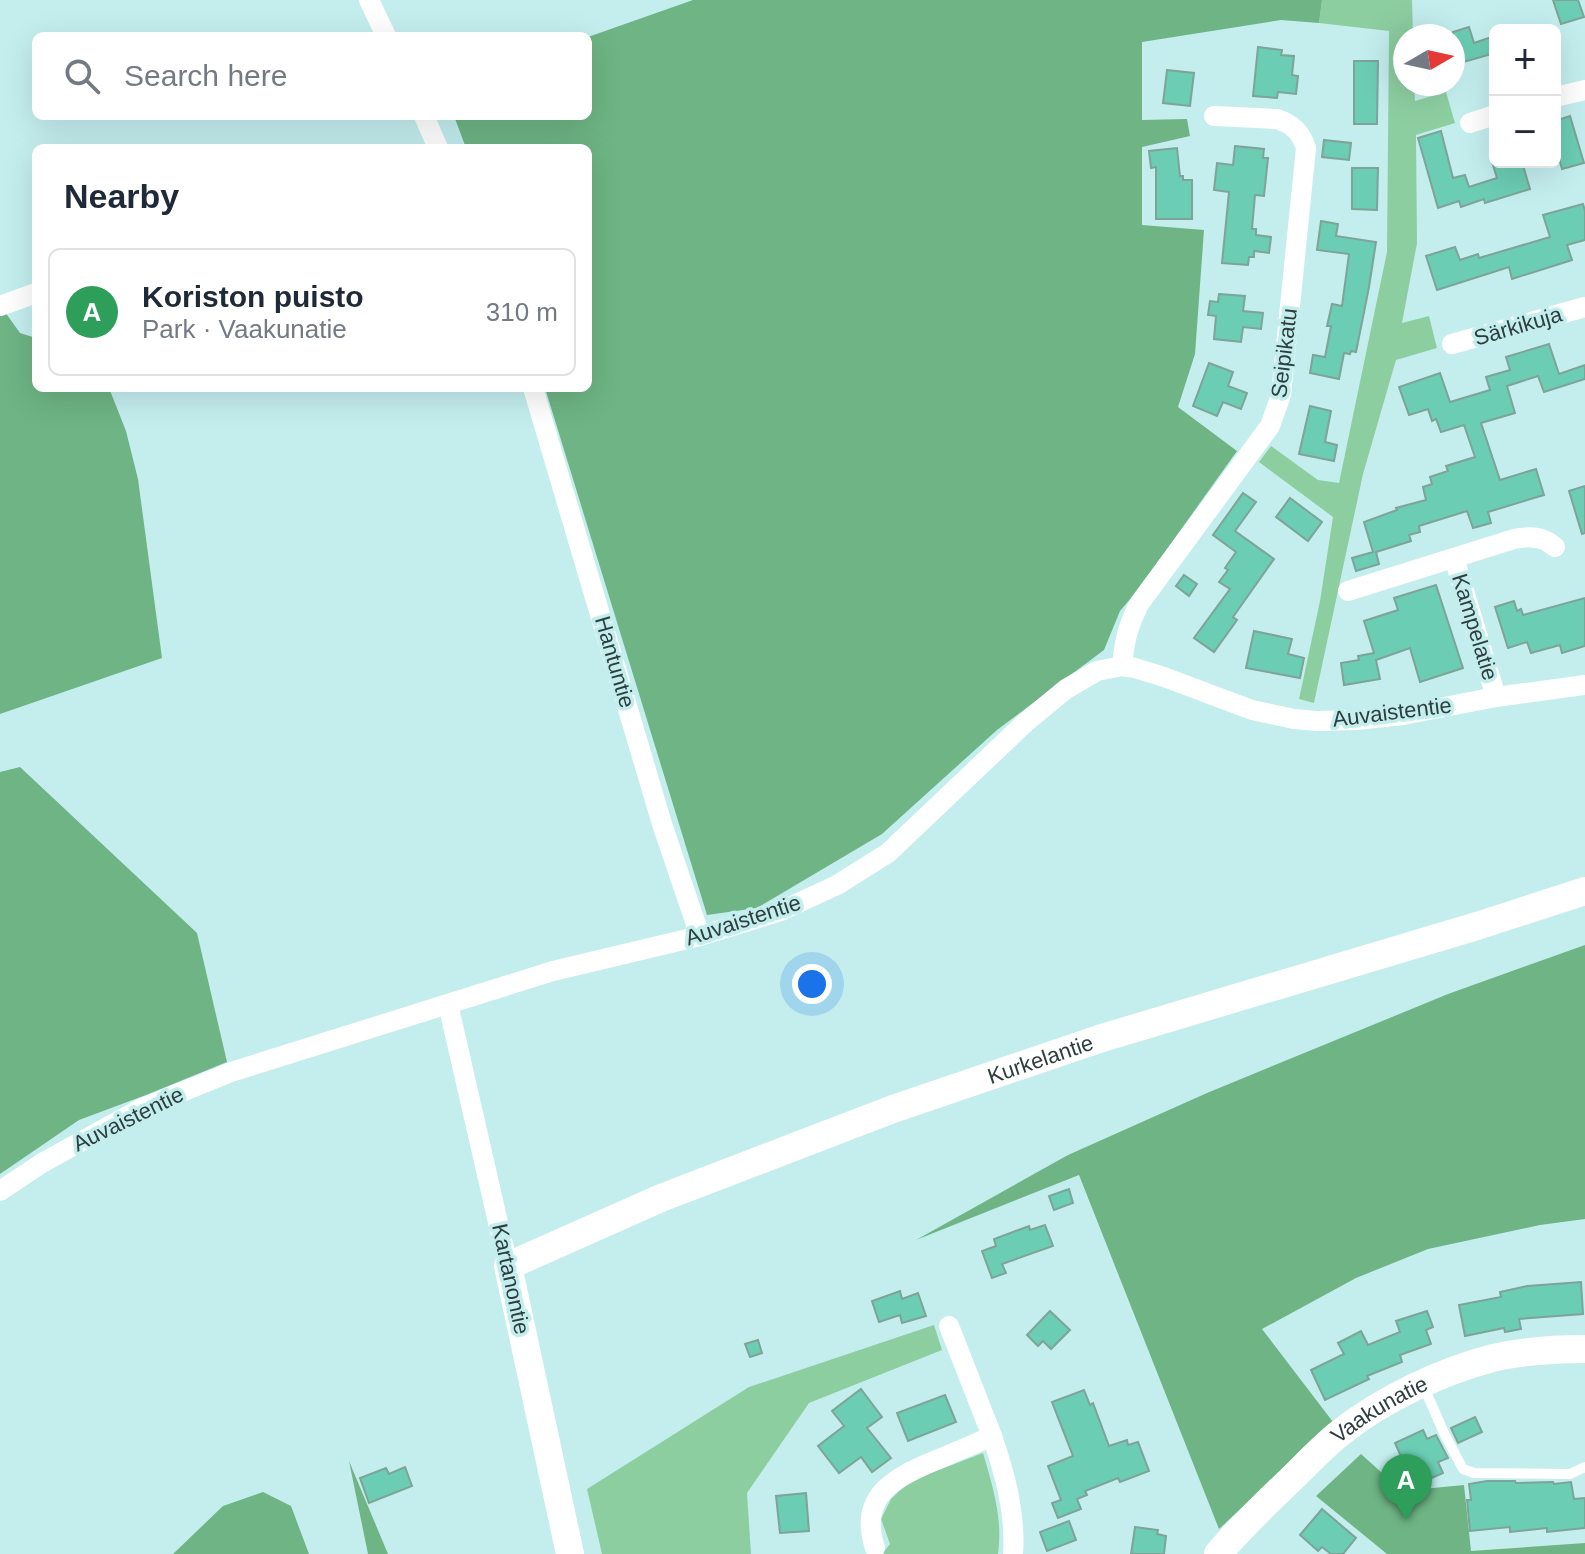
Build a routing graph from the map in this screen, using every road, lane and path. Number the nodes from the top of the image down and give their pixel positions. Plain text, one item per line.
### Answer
1 (369, 0) edge
2 (384, 32) edge
3 (1585, 90) edge
4 (1559, 96) edge
5 (1214, 116) dead end
6 (1489, 117) edge
7 (426, 120) edge
8 (1470, 123) dead end
9 (435, 144) edge
10 (32, 294) edge
11 (0, 306) edge
12 (1585, 307) edge
13 (1452, 344) dead end
14 (534, 392) edge
15 (1555, 547) dead end
16 (1454, 558) junction
17 (1348, 591) dead end
18 (1122, 666) junction
19 (1585, 685) edge
20 (1496, 697) junction
21 (1585, 891) edge
22 (700, 936) junction
23 (448, 1004) junction
24 (0, 1191) edge
25 (508, 1266) junction
26 (949, 1326) dead end
27 (1585, 1349) edge
28 (1423, 1385) junction
29 (992, 1436) junction
30 (1585, 1467) edge
31 (875, 1548) dead end
32 (570, 1554) edge
33 (1013, 1554) edge
34 (1218, 1554) edge

1 - 2 street
3 - 4 street
5 - 18 street, Seipikatu
6 - 8 street
7 - 9 street
10 - 11 street
12 - 13 street, Särkikuja
14 - 22 street, Hantuntie
15 - 16 street, Kampelatie
16 - 17 street, Kampelatie
16 - 20 street, Kampelatie
18 - 20 street, Auvaistentie
18 - 22 street, Auvaistentie
19 - 20 street, Auvaistentie
21 - 25 street, Kurkelantie
22 - 23 street, Auvaistentie
23 - 24 street, Auvaistentie
23 - 25 street, Kartanontie
25 - 32 street, Kartanontie
26 - 29 street
27 - 28 street, Vaakunatie
28 - 30 lane
28 - 34 street, Vaakunatie
29 - 31 street
29 - 33 street

